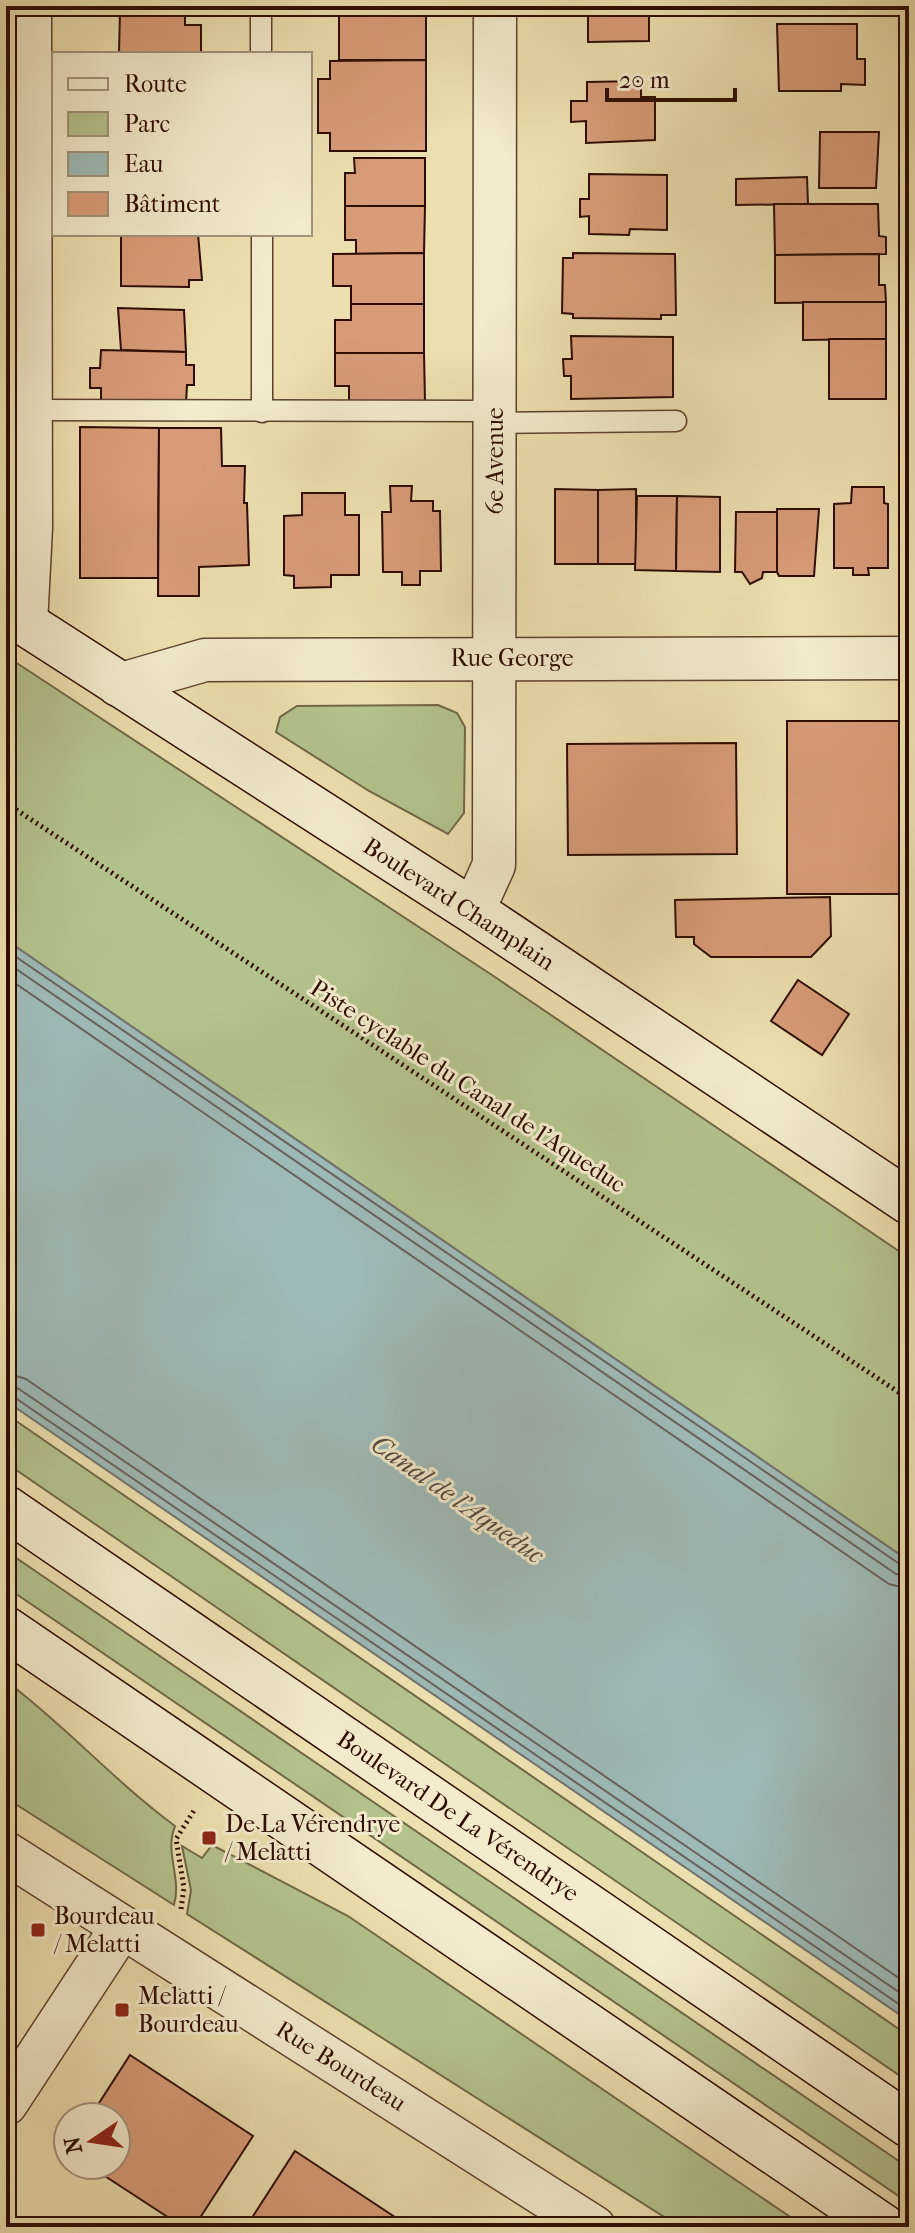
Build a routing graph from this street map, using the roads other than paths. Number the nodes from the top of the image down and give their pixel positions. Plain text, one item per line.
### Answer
1 (30, 6) edge
2 (261, 6) edge
3 (495, 6) edge
4 (261, 52) edge
5 (262, 236) edge
6 (18, 269) edge
7 (31, 410) junction
8 (262, 412) junction
9 (495, 417) junction
10 (676, 421) dead end
11 (16, 617) edge
12 (495, 658) junction
13 (909, 658) edge
14 (118, 685) junction
15 (473, 911) junction
16 (909, 1202) edge
17 (6, 1508) edge
18 (6, 1629) edge
19 (6, 1853) edge
20 (122, 1927) junction
21 (6, 2104) edge
22 (909, 2125) edge
23 (594, 2227) edge
24 (884, 2227) edge

1 - 6 street
2 - 4 lane
3 - 9 street, 6e Avenue
5 - 8 lane
6 - 7 street
7 - 8 lane
7 - 11 street
8 - 9 lane
9 - 10 lane
9 - 12 street, 6e Avenue
11 - 14 main road, Boulevard Champlain
12 - 13 street, Rue George
12 - 14 street, Rue George
12 - 15 street, 6e Avenue
14 - 15 main road, Boulevard Champlain
15 - 16 main road, Boulevard Champlain
17 - 22 main road, Boulevard De La Vérendrye
18 - 24 main road
19 - 20 street, Rue Bourdeau
20 - 21 street
20 - 23 street, Rue Bourdeau

